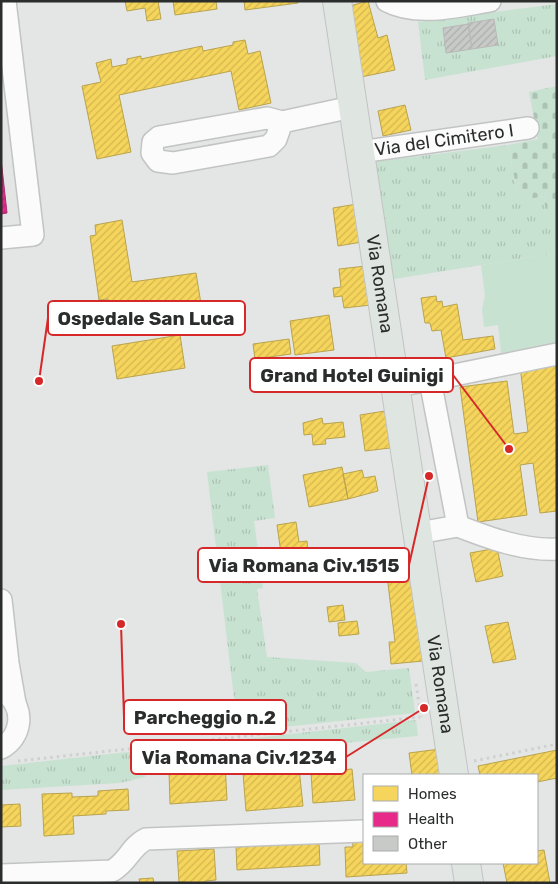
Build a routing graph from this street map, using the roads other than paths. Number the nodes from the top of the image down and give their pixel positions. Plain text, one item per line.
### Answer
1 (3, 1) edge
2 (336, 1) edge
3 (386, 1) edge
4 (490, 1) edge
5 (352, 107) junction
6 (282, 122) junction
7 (528, 128) dead end
8 (360, 152) junction
9 (1, 238) edge
10 (557, 354) edge
11 (430, 380) junction
12 (396, 386) junction
13 (458, 526) junction
14 (418, 533) junction
15 (557, 549) edge
16 (1, 600) edge
17 (8, 663) junction
18 (1, 685) edge
19 (8, 697) edge
20 (6, 754) edge
21 (453, 770) edge
22 (363, 831) edge
23 (466, 864) edge
24 (1, 875) edge
25 (469, 883) edge

1 - 9 street
2 - 5 main road, Via Romana
3 - 4 street
5 - 6 street
5 - 8 main road, Via Romana
6 - 6 street
7 - 8 street, Via del Cimitero I
8 - 12 main road, Via Romana
10 - 11 street
11 - 12 street
11 - 13 street
12 - 14 main road, Via Romana
13 - 14 street
13 - 15 street
14 - 21 main road, Via Romana
16 - 17 street
17 - 18 street
17 - 19 street
19 - 20 street
22 - 24 street
23 - 25 main road

